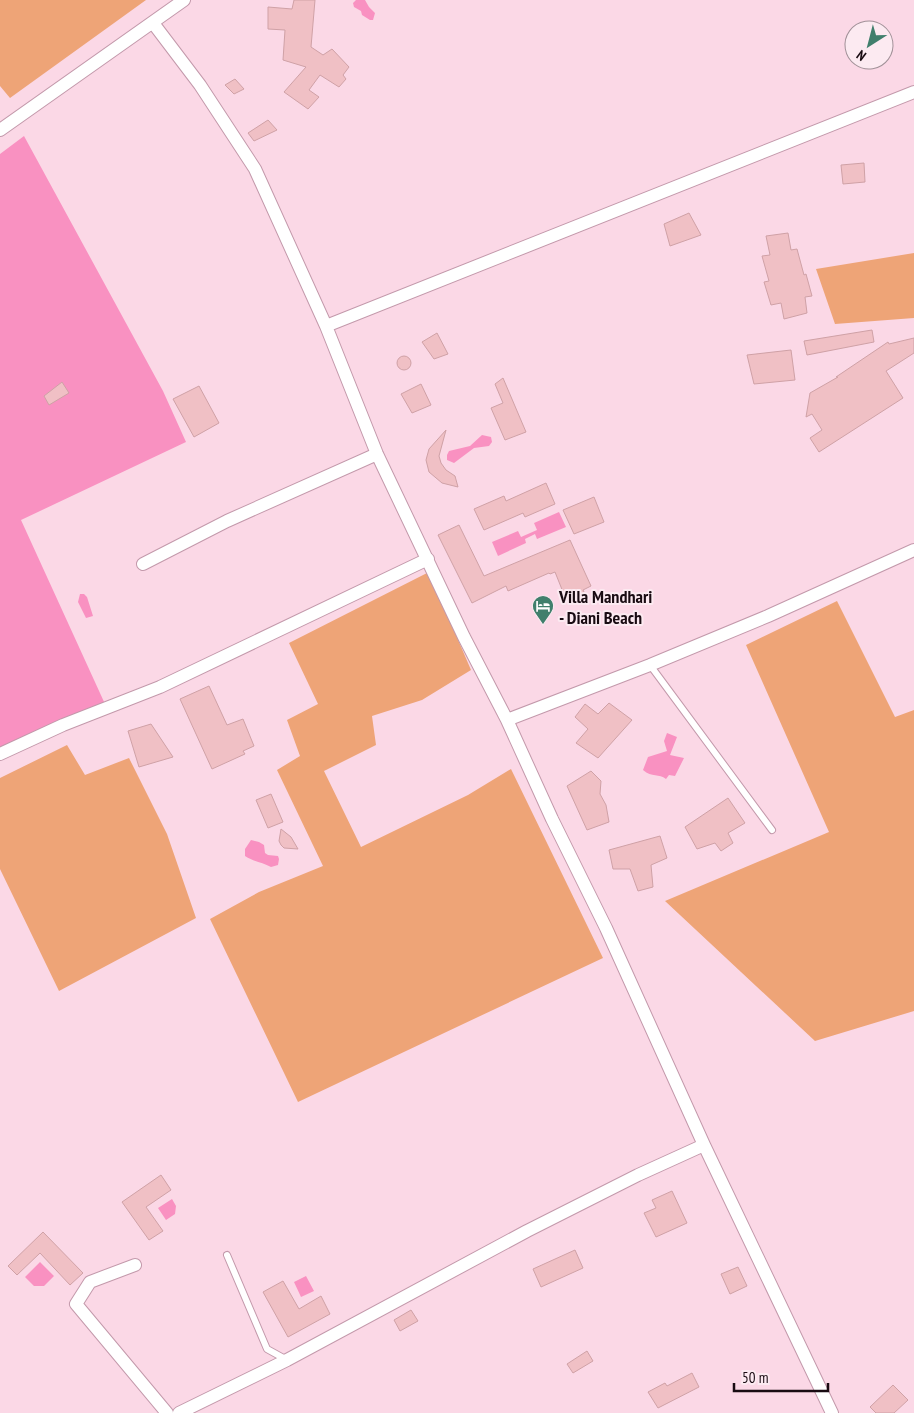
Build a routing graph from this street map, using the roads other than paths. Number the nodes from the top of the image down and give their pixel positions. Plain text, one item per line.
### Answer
1 (184, 0) edge
2 (153, 23) junction
3 (914, 92) edge
4 (0, 130) edge
5 (326, 326) junction
6 (377, 454) junction
7 (914, 550) edge
8 (428, 559) junction
9 (143, 564) dead end
10 (650, 665) junction
11 (507, 720) junction
12 (0, 754) edge
13 (772, 830) dead end
14 (704, 1145) junction
15 (227, 1254) dead end
16 (135, 1265) dead end
17 (287, 1360) junction
18 (167, 1413) edge
19 (179, 1413) edge
20 (832, 1413) edge

1 - 2 street
2 - 4 street
2 - 5 street
3 - 5 street
5 - 6 street
6 - 8 street
6 - 9 street
7 - 10 street
8 - 11 street
8 - 12 street
10 - 11 street
10 - 13 lane
11 - 14 street
14 - 17 street
14 - 20 street
15 - 17 lane
16 - 18 street
17 - 19 street

